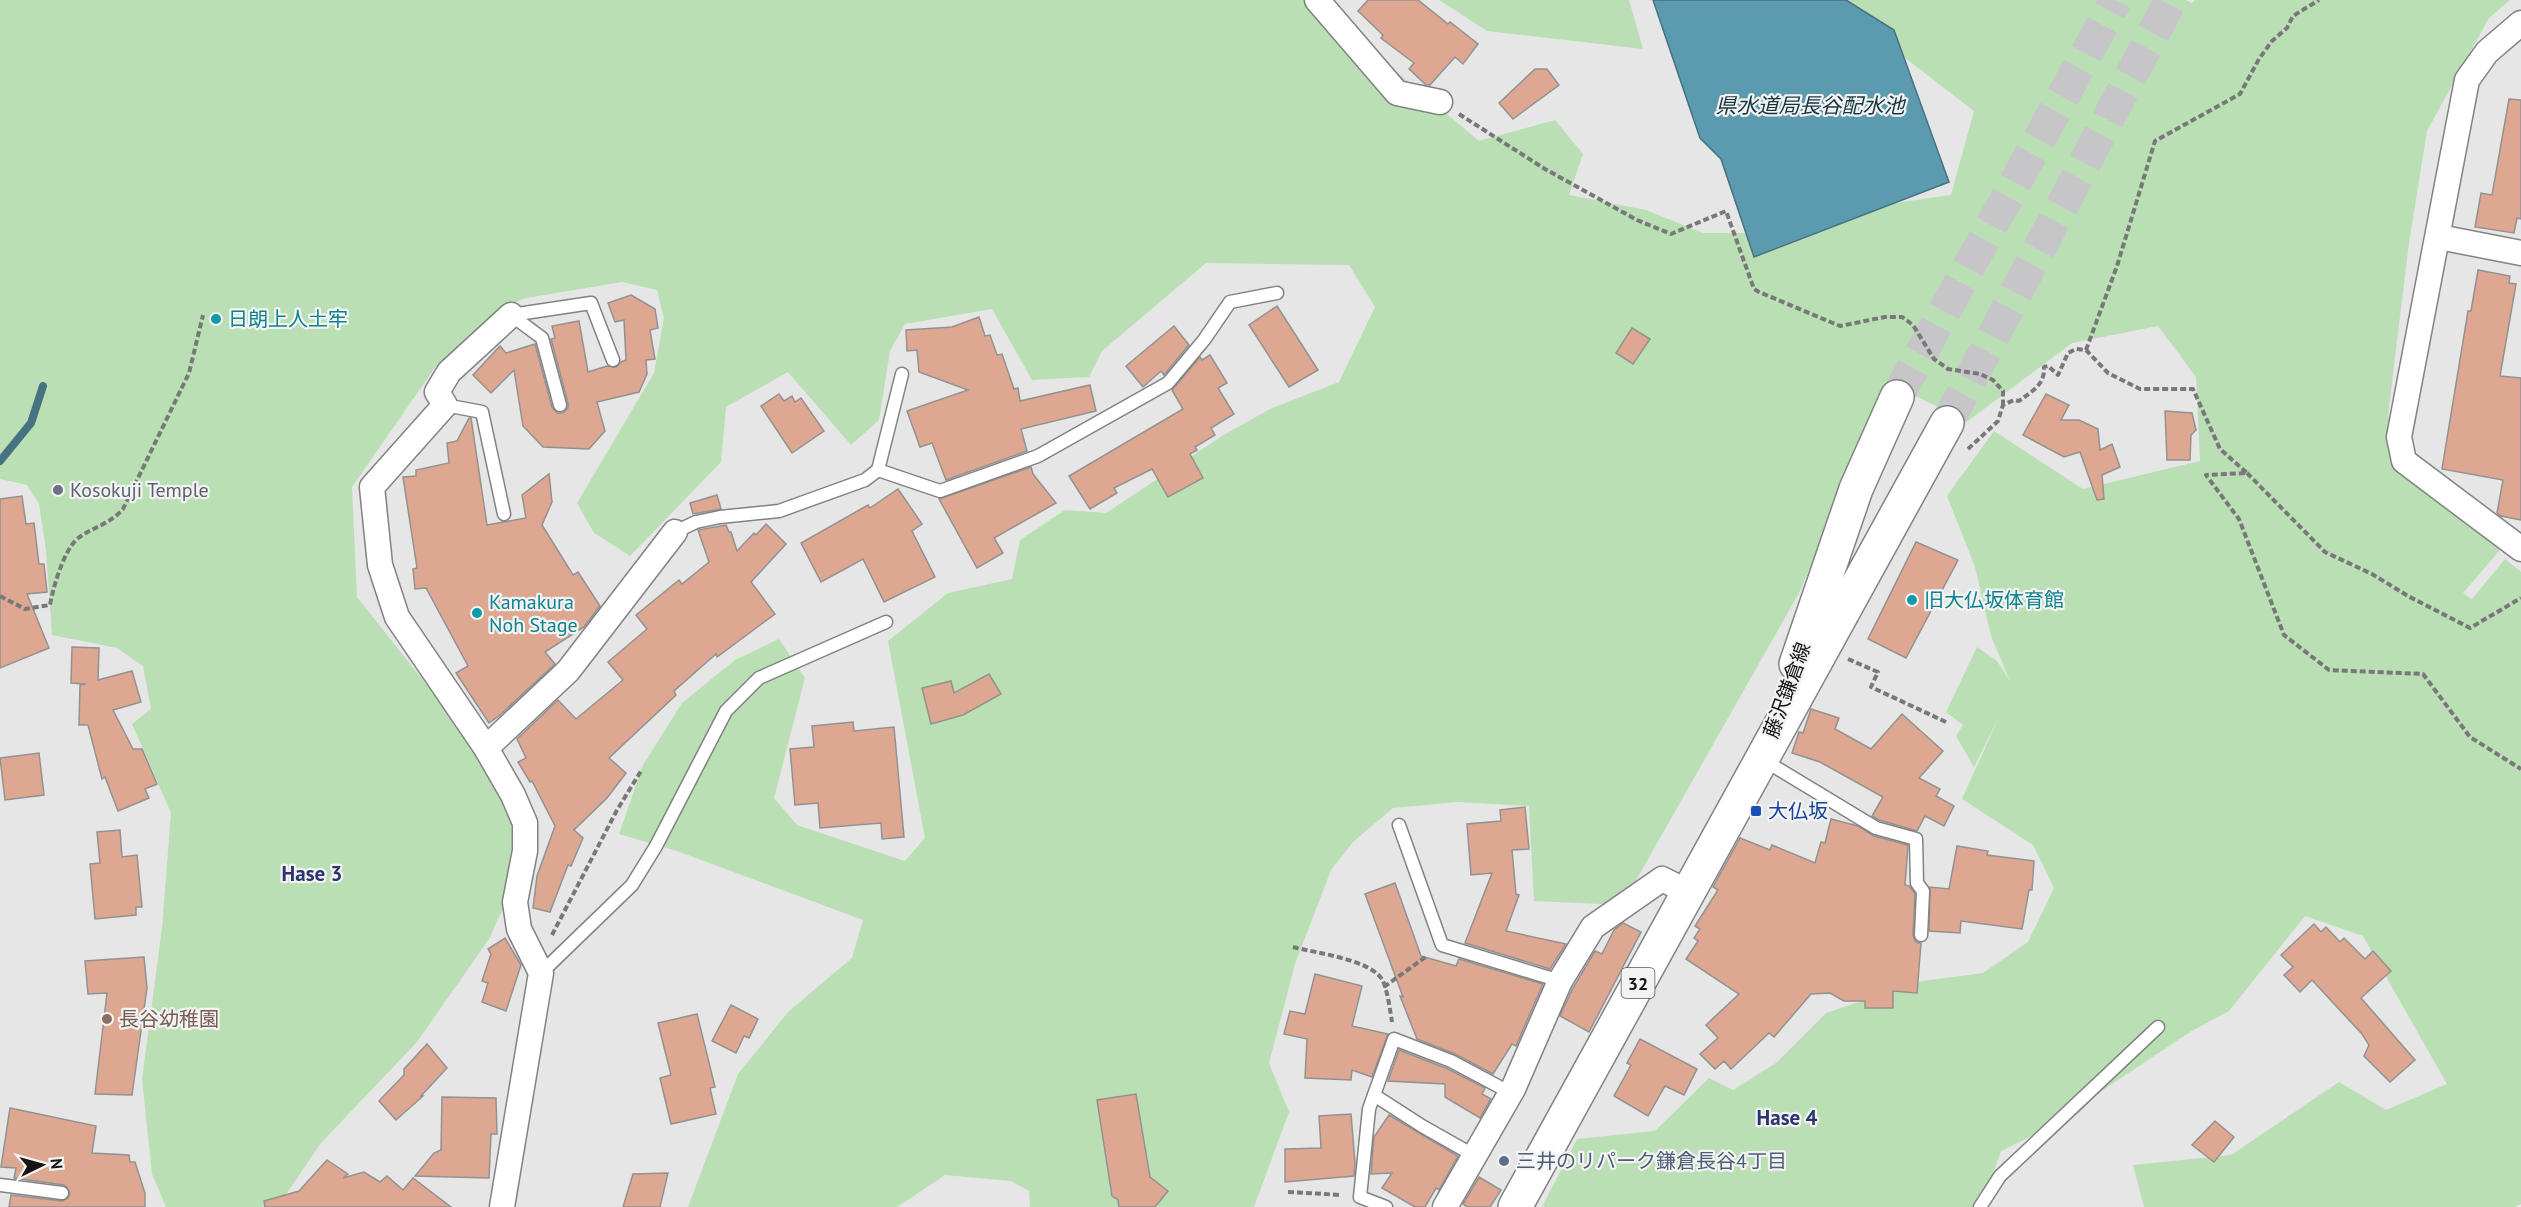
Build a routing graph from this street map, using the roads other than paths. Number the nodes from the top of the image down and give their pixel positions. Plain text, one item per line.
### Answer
1 (1317, 0) edge
2 (2521, 23) edge
3 (1440, 102) road end
4 (2439, 237) junction
5 (2521, 253) edge
6 (1277, 293) dead end
7 (512, 315) junction
8 (613, 360) dead end
9 (902, 374) dead end
10 (1897, 397) tunnel mouth
11 (445, 405) junction
12 (560, 405) dead end
13 (1947, 423) tunnel mouth
14 (878, 470) junction
15 (504, 514) dead end
16 (675, 532) joint
17 (2521, 549) edge
18 (886, 622) dead end
19 (486, 748) junction
20 (1762, 759) junction
21 (1399, 825) dead end
22 (1688, 892) junction
23 (1921, 934) dead end
24 (541, 973) junction
25 (1560, 981) junction
26 (2158, 1027) dead end
27 (1511, 1093) junction
28 (1374, 1095) junction
29 (1475, 1156) junction
30 (0, 1185) edge
31 (62, 1193) dead end
32 (502, 1207) edge
33 (1386, 1207) edge
34 (1445, 1207) edge
35 (1515, 1207) edge
36 (1980, 1207) edge

1 - 3 street
2 - 4 street
4 - 5 street
4 - 17 street
6 - 14 lane
7 - 8 lane
7 - 11 street
7 - 12 lane
9 - 14 lane
10 - 20 main road, 藤沢鎌倉線 / 32
11 - 15 lane
11 - 19 street
13 - 20 main road, 藤沢鎌倉線 / 32
14 - 16 lane
16 - 19 street
18 - 24 lane
19 - 24 street
20 - 22 main road, 32
20 - 23 lane
21 - 25 lane
22 - 25 street
22 - 35 main road, 32
24 - 32 street
25 - 27 street
26 - 36 lane
27 - 28 lane
27 - 29 street
28 - 29 lane
28 - 33 lane
29 - 34 street
30 - 31 lane

